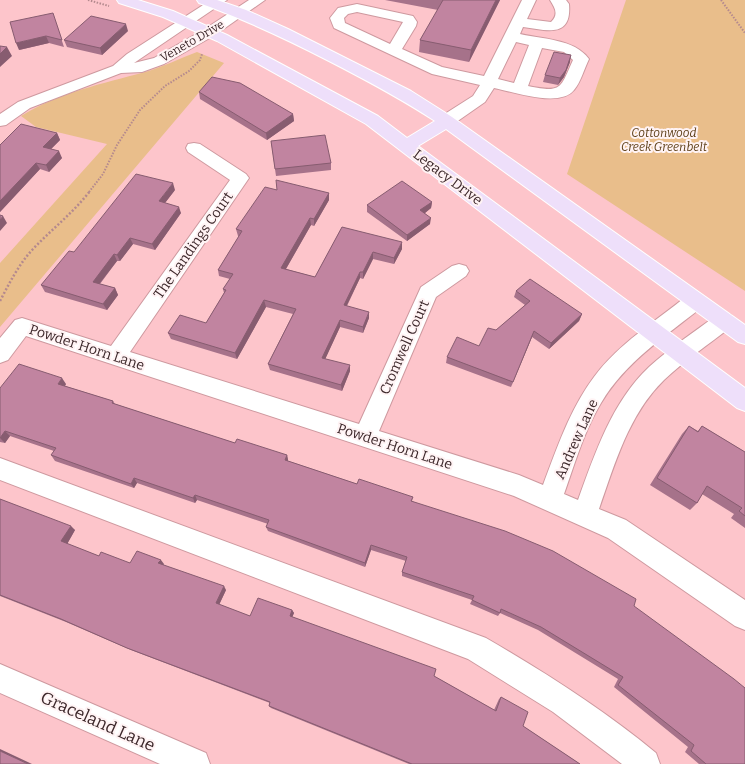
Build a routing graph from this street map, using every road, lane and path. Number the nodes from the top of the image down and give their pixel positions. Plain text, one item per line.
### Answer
1 (124, 0) edge
2 (258, 0) edge
3 (529, 0) edge
4 (557, 0) edge
5 (721, 0) edge
6 (213, 1) edge
7 (241, 12) junction
8 (187, 22) junction
9 (518, 22) junction
10 (210, 32) junction
11 (745, 33) edge
12 (511, 37) junction
13 (192, 43) junction
14 (537, 43) junction
15 (393, 51) dead end
16 (119, 69) junction
17 (489, 82) junction
18 (519, 89) junction
19 (0, 121) edge
20 (446, 121) junction
21 (407, 146) junction
22 (194, 148) dead end
23 (459, 271) dead end
24 (0, 301) edge
25 (695, 301) junction
26 (724, 321) junction
27 (656, 333) junction
28 (745, 336) edge
29 (682, 353) junction
30 (0, 354) edge
31 (116, 356) junction
32 (745, 401) edge
33 (365, 436) junction
34 (0, 469) edge
35 (550, 500) junction
36 (585, 515) junction
37 (745, 616) edge
38 (0, 678) edge
39 (195, 764) edge
40 (644, 764) edge

1 - 8 main road, Legacy Drive
2 - 7 street, Veneto Drive
3 - 9 street
4 - 9 street
5 - 11 path
6 - 7 main road
6 - 8 street, Veneto Drive
7 - 10 street, Veneto Drive
7 - 20 main road
8 - 10 main road, Legacy Drive
8 - 16 street, Veneto Drive
9 - 12 street
10 - 13 street, Veneto Drive
10 - 21 main road, Legacy Drive
12 - 14 street
12 - 17 street
13 - 16 street, Veneto Drive
13 - 24 path
14 - 18 street
14 - 18 street
15 - 17 street
16 - 19 street, Veneto Drive
17 - 18 street
17 - 20 street
20 - 21 main road
20 - 25 main road
21 - 27 main road, Legacy Drive
22 - 31 street, The Landings Court
23 - 33 street, Cromwell Court
25 - 26 main road
25 - 27 street, Andrew Lane
26 - 28 main road
26 - 29 street
27 - 29 main road, Legacy Drive
27 - 35 street, Andrew Lane
29 - 32 main road, Legacy Drive
29 - 36 street
30 - 31 street, Powder Horn Lane
31 - 33 street, Powder Horn Lane
33 - 35 street, Powder Horn Lane
34 - 40 street
35 - 36 street, Powder Horn Lane
36 - 37 street, Powder Horn Lane
38 - 39 street, Graceland Lane

